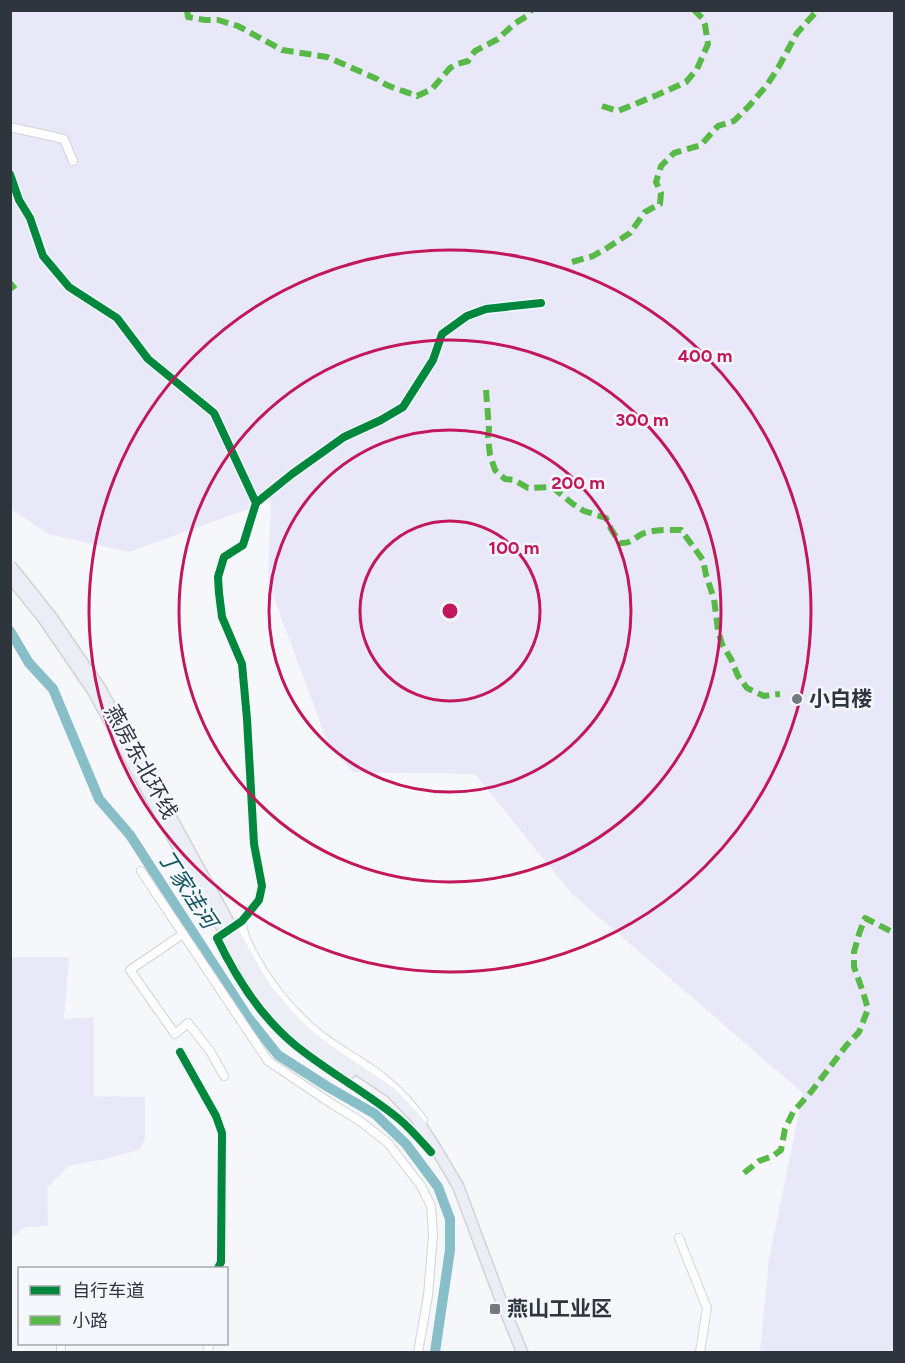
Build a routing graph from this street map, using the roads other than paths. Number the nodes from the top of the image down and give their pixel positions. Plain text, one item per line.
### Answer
1 (10, 127) edge
2 (73, 161) dead end
3 (10, 174) edge
4 (541, 303) dead end
5 (256, 503) junction
6 (10, 565) edge
7 (10, 577) edge
8 (141, 871) dead end
9 (242, 921) junction
10 (183, 934) junction
11 (230, 934) junction
12 (180, 1053) dead end
13 (224, 1076) dead end
14 (432, 1148) junction
15 (679, 1238) dead end
16 (219, 1267) edge
17 (418, 1353) edge
18 (522, 1353) edge
19 (700, 1353) edge

1 - 2 street
3 - 5 street
4 - 5 street
5 - 9 street
6 - 11 main road, 燕房东北环线, bridge
7 - 11 main road, 燕房东北环线, bridge
8 - 10 street
9 - 14 street
9 - 14 street
10 - 13 street
10 - 17 street
11 - 14 main road, 燕房东北环线
12 - 16 street
14 - 18 main road, 燕房东北环线
15 - 19 street

